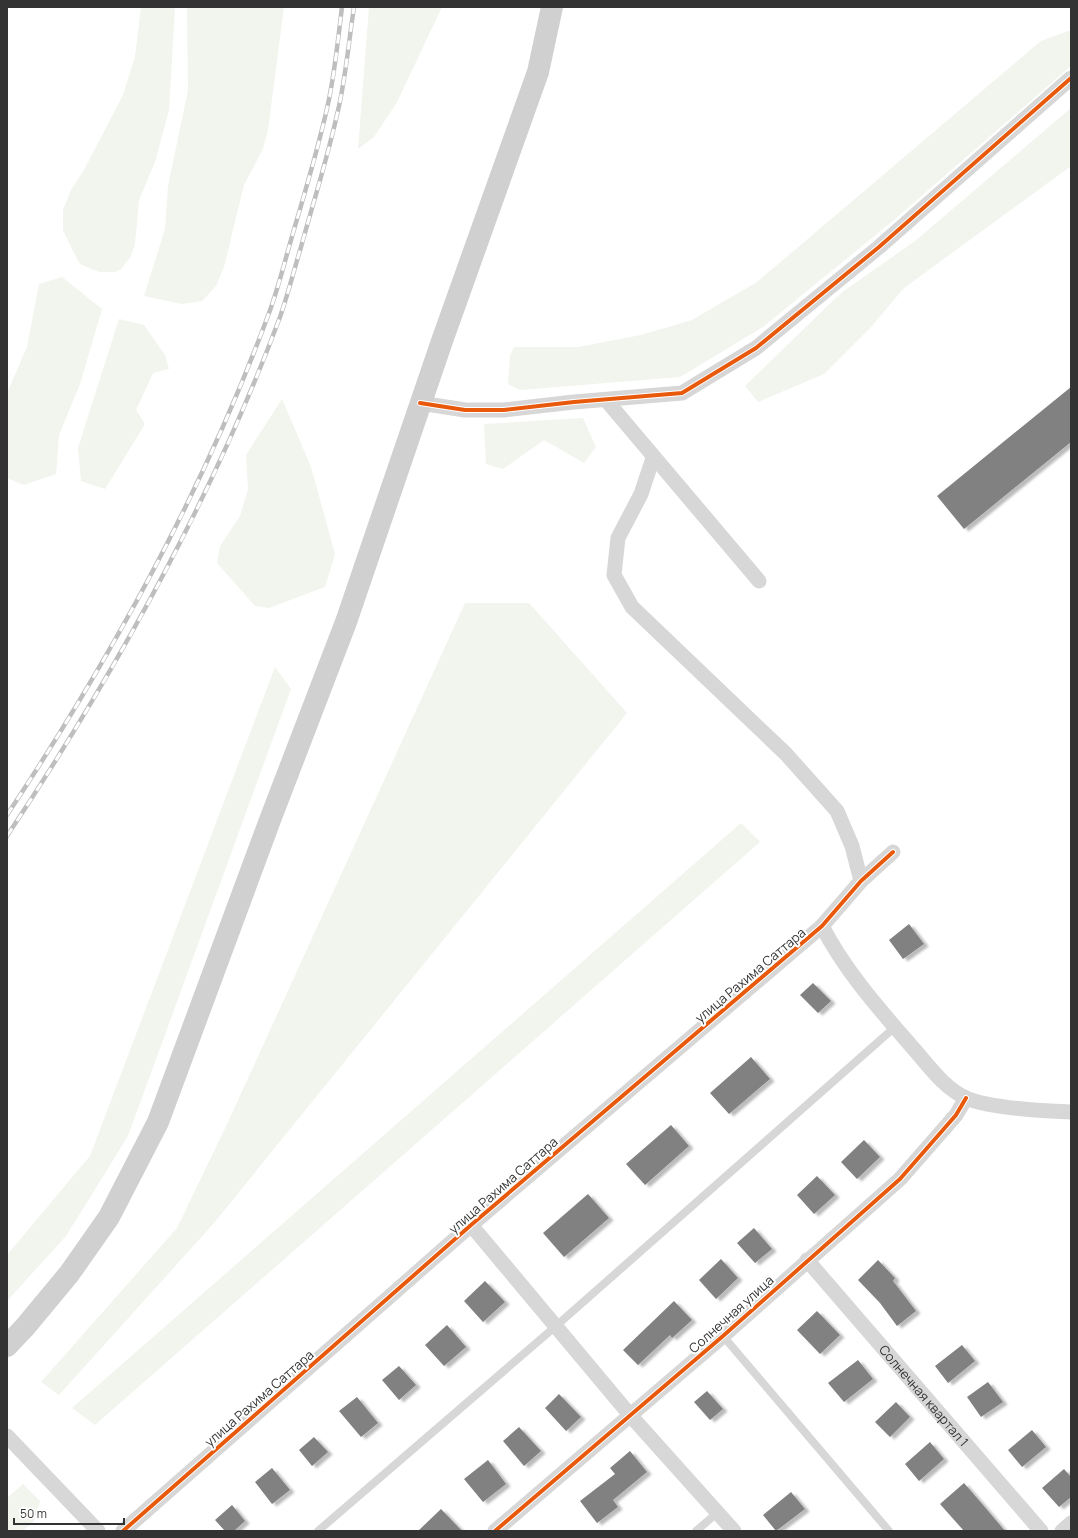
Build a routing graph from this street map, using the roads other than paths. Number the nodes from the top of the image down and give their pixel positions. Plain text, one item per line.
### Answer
1 (552, 7) edge
2 (1071, 78) edge
3 (606, 400) junction
4 (420, 404) junction
5 (654, 458) junction
6 (759, 581) dead end
7 (894, 852) dead end
8 (861, 882) junction
9 (822, 926) junction
10 (895, 1027) junction
11 (966, 1098) junction
12 (1071, 1112) edge
13 (471, 1226) junction
14 (807, 1260) junction
15 (556, 1326) junction
16 (723, 1336) junction
17 (7, 1346) edge
18 (630, 1415) junction
19 (7, 1436) edge
20 (717, 1513) junction
21 (1071, 1523) edge
22 (98, 1531) edge
23 (123, 1531) edge
24 (318, 1531) edge
25 (495, 1531) edge
26 (696, 1531) edge
27 (734, 1531) edge
28 (889, 1531) edge
29 (1041, 1531) edge
30 (1062, 1531) edge

1 - 4 main road
2 - 3 street
3 - 4 street
3 - 5 street
4 - 17 main road
5 - 6 street
5 - 8 street
7 - 8 street, улица Рахима Саттара
8 - 9 street, улица Рахима Саттара
9 - 10 street
9 - 13 street, улица Рахима Саттара
10 - 11 street
10 - 15 lane
11 - 12 street
11 - 14 street, Солнечная улица
13 - 15 street
13 - 23 street, улица Рахима Саттара
14 - 16 street, Солнечная улица
14 - 29 street, Солнечная квартал 1
15 - 18 street
15 - 24 lane
16 - 18 street, Солнечная улица
16 - 28 lane
18 - 20 street
18 - 25 street, Солнечная улица
19 - 22 street
20 - 26 lane
20 - 27 street
21 - 30 street

